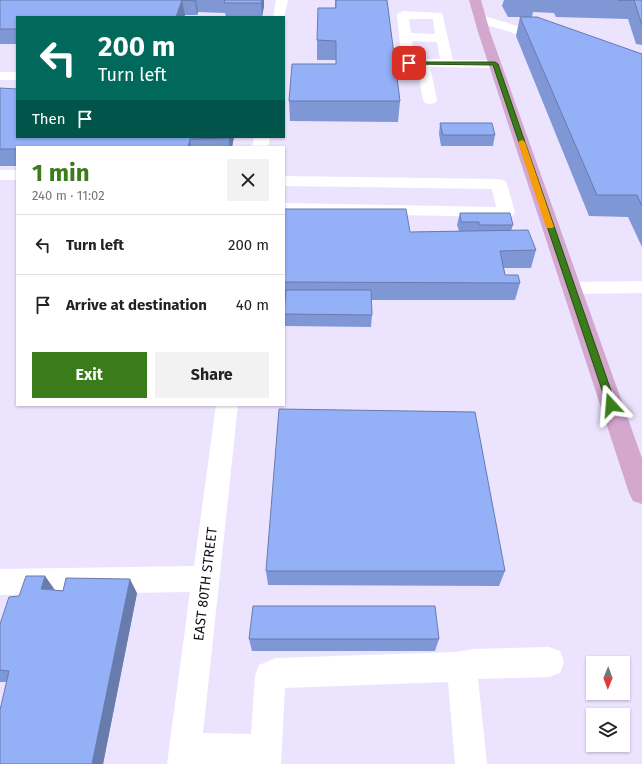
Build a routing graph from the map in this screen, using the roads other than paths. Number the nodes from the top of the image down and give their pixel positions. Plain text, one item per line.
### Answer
1 (282, 0) edge
2 (475, 0) edge
3 (279, 16) edge
4 (481, 19) junction
5 (406, 37) junction
6 (442, 38) junction
7 (558, 43) edge
8 (423, 63) junction
9 (447, 63) junction
10 (495, 64) junction
11 (0, 76) edge
12 (16, 76) edge
13 (430, 100) dead end
14 (0, 175) edge
15 (16, 175) edge
16 (285, 181) edge
17 (285, 208) edge
18 (642, 287) edge
19 (571, 288) junction
20 (227, 406) edge
21 (642, 493) edge
22 (206, 579) junction
23 (0, 582) edge
24 (549, 662) dead end
25 (456, 667) junction
26 (184, 756) edge
27 (265, 758) edge
28 (471, 764) edge

1 - 3 street
2 - 4 main road
4 - 7 street
4 - 10 main road
5 - 6 street
5 - 6 street
5 - 8 street
6 - 9 street
8 - 9 street
8 - 13 street
9 - 10 street
10 - 19 main road
11 - 12 street
14 - 15 street
16 - 17 street
18 - 19 street
19 - 21 main road
20 - 22 street, EAST 80TH STREET
22 - 23 street
22 - 26 street, EAST 80TH STREET
24 - 25 street
25 - 27 street
25 - 28 street
26 - 27 street

